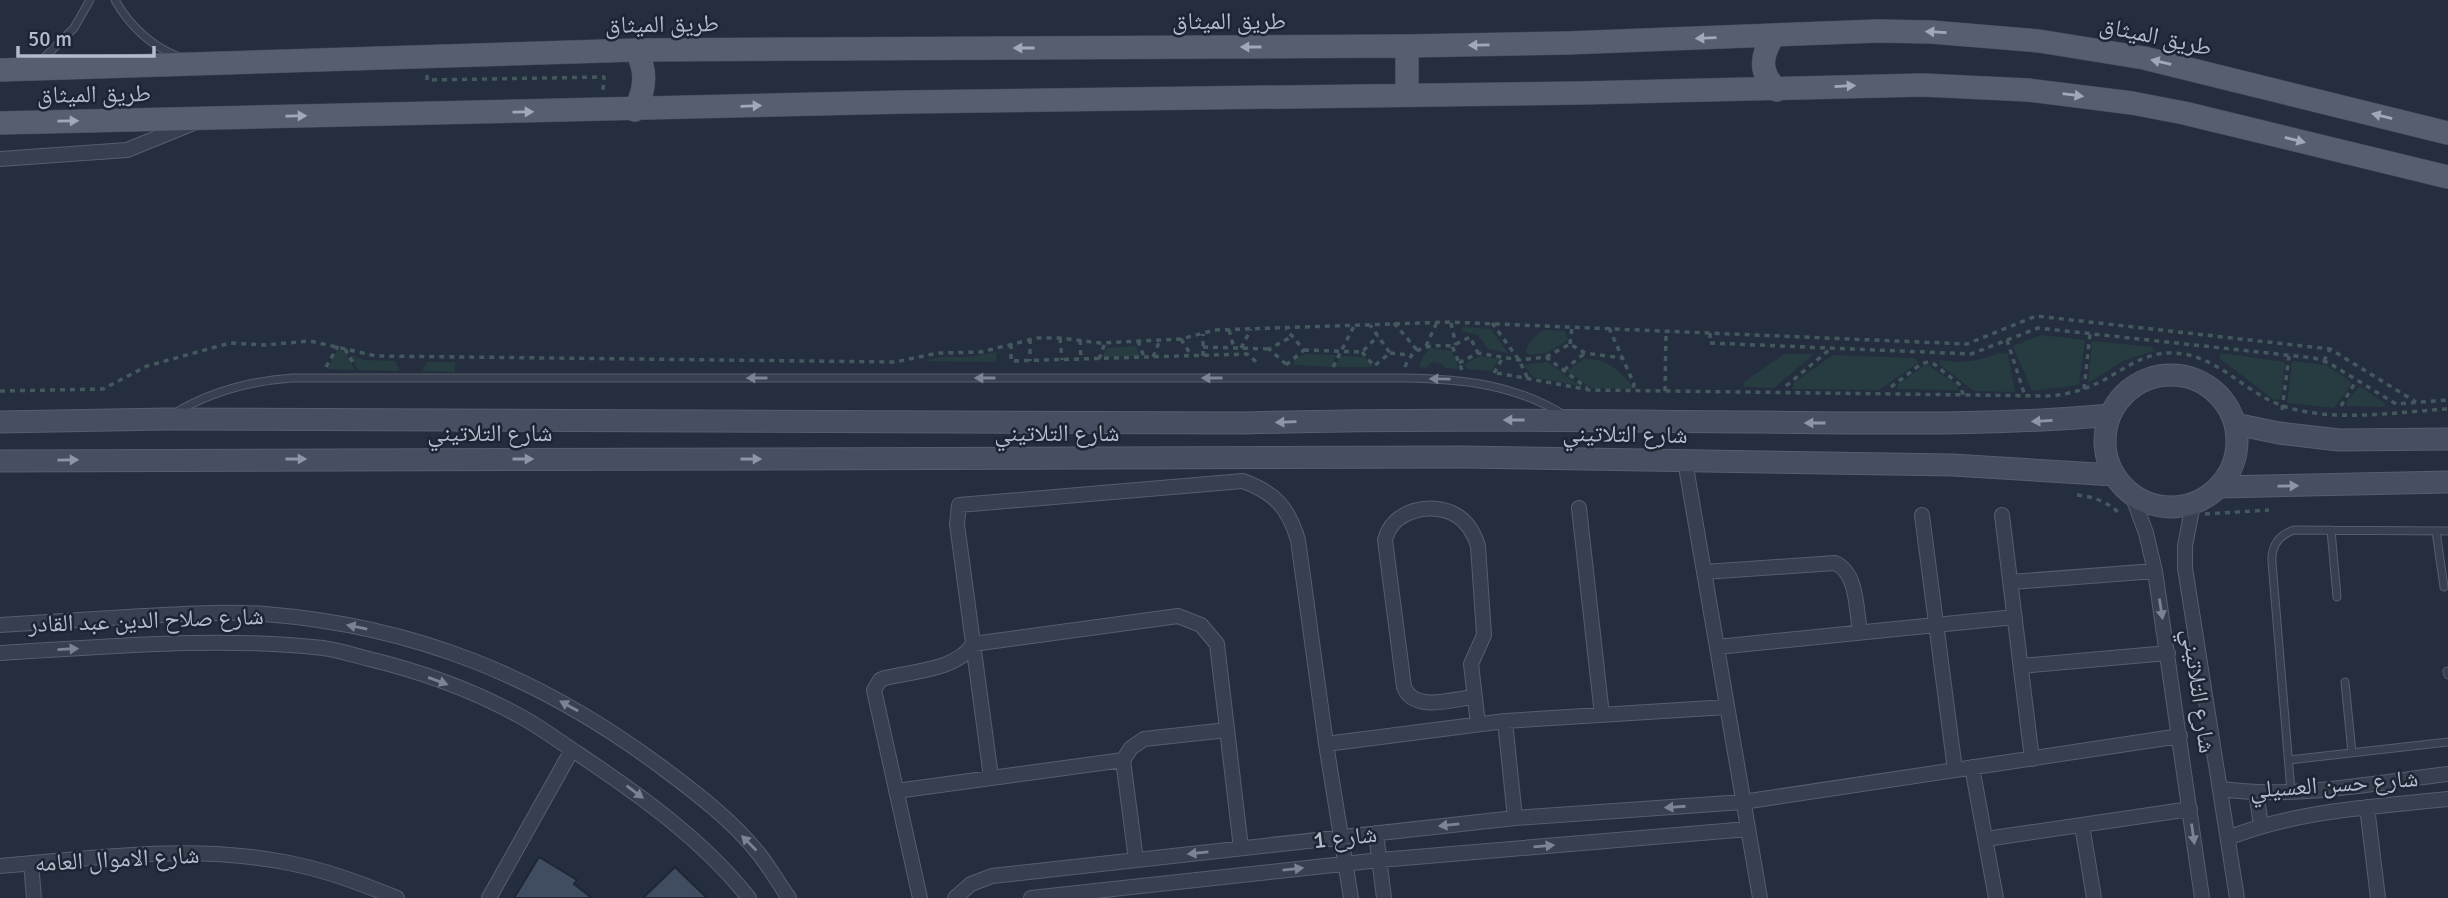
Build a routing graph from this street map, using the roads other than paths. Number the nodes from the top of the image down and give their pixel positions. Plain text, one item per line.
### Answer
1 (90, 0) edge
2 (115, 0) edge
3 (1774, 35) junction
4 (1406, 46) junction
5 (636, 50) junction
6 (197, 64) junction
7 (32, 69) junction
8 (0, 70) edge
9 (1777, 90) junction
10 (1408, 95) junction
11 (635, 110) junction
12 (206, 118) junction
13 (0, 123) edge
14 (2448, 132) edge
15 (0, 159) edge
16 (2448, 177) edge
17 (2110, 415) junction
18 (166, 419) junction
19 (1573, 421) junction
20 (0, 422) edge
21 (2235, 424) junction
22 (2448, 439) edge
23 (0, 461) edge
24 (1685, 461) junction
25 (2114, 475) junction
26 (2448, 482) edge
27 (2219, 487) junction
28 (2132, 495) junction
29 (1579, 508) dead end
30 (2191, 510) junction
31 (2002, 514) dead end
32 (1922, 515) dead end
33 (2331, 530) junction
34 (2437, 530) junction
35 (2448, 531) edge
36 (2155, 571) junction
37 (1704, 572) junction
38 (2011, 582) junction
39 (2444, 587) dead end
40 (2337, 597) dead end
41 (2015, 617) junction
42 (0, 625) edge
43 (1937, 625) junction
44 (1860, 632) junction
45 (973, 644) junction
46 (1717, 648) junction
47 (0, 653) edge
48 (2168, 653) junction
49 (2021, 666) junction
50 (2345, 682) dead end
51 (1474, 697) junction
52 (1727, 707) junction
53 (1602, 715) junction
54 (1506, 721) junction
55 (1478, 724) junction
56 (1227, 730) junction
57 (2179, 736) junction
58 (2448, 742) edge
59 (1326, 744) junction
60 (572, 750) junction
61 (2352, 753) junction
62 (2032, 758) junction
63 (1123, 760) junction
64 (2289, 760) junction
65 (1972, 767) junction
66 (1955, 770) junction
67 (2448, 774) edge
68 (991, 777) junction
69 (2221, 789) junction
70 (896, 791) junction
71 (2256, 792) junction
72 (2291, 792) junction
73 (2448, 799) edge
74 (1743, 802) junction
75 (2367, 807) junction
76 (2190, 809) junction
77 (1515, 818) junction
78 (2082, 825) junction
79 (2261, 825) junction
80 (1748, 829) junction
81 (1376, 834) junction
82 (1341, 837) junction
83 (2228, 838) junction
84 (1986, 839) junction
85 (1241, 848) junction
86 (1136, 860) junction
87 (1380, 860) junction
88 (31, 863) junction
89 (1346, 864) junction
90 (0, 866) edge
91 (34, 898) edge
92 (397, 898) edge
93 (489, 898) edge
94 (749, 898) edge
95 (789, 898) edge
96 (920, 898) edge
97 (955, 898) edge
98 (1031, 898) edge
99 (1351, 898) edge
100 (1384, 898) edge
101 (1760, 898) edge
102 (1996, 898) edge
103 (2094, 898) edge
104 (2202, 898) edge
105 (2237, 898) edge
106 (2378, 898) edge

1 - 7 lane
2 - 6 lane
3 -> 4 main road, طريق الميثاق
3 - 9 main road
14 -> 3 main road, طريق الميثاق
4 -> 5 main road, طريق الميثاق
4 - 10 main road
5 - 6 main road, طريق الميثاق
5 - 11 main road
6 - 7 main road, طريق الميثاق
7 - 8 main road, طريق الميثاق
9 - 10 main road, طريق الميثاق
9 -> 16 main road, طريق الميثاق
11 -> 10 main road, طريق الميثاق
12 -> 11 main road, طريق الميثاق
13 -> 12 main road, طريق الميثاق
12 - 15 street
17 -> 19 main road, شارع التلاتيني
17 - 21 main road
17 - 25 main road
19 -> 18 main road, شارع التلاتيني
19 -> 18 lane
18 - 20 main road, شارع التلاتيني
21 - 22 main road
21 - 27 main road
23 -> 24 main road, شارع التلاتيني
24 - 25 main road, شارع التلاتيني
24 - 37 street
25 - 28 main road
27 -> 26 main road
27 - 30 main road
28 - 30 main road
28 - 36 street, شارع التلاتيني
29 - 53 street
30 - 69 street, شارع التلاتيني
31 - 38 street
32 - 43 street
33 - 34 lane
33 - 40 lane
33 - 64 lane
34 - 35 lane
34 - 39 lane
36 - 38 street
36 -> 48 street, شارع التلاتيني
37 - 44 street
37 - 46 street
38 - 41 street
41 - 43 street
41 - 49 street
95 -> 42 street, شارع صلاح الدين عبد القادر
43 - 44 street
43 - 66 street
44 - 46 street
45 - 56 street
45 - 59 street
45 - 68 street
45 - 70 street
46 - 52 street
47 -> 60 street, شارع صلاح الدين عبد القادر
48 - 49 street
48 - 57 street, شارع التلاتيني
49 - 62 street
50 - 61 lane
51 - 51 street
51 - 55 street
52 - 53 street
52 - 74 street
53 - 54 street
54 - 55 street
54 - 77 street
55 - 59 street
56 - 63 street
56 - 85 street
57 - 62 street, شارع 1
57 - 76 street, شارع التلاتيني
58 - 61 lane
59 - 82 street
60 - 93 street
60 -> 94 street, شارع صلاح الدين عبد القادر
61 - 64 lane
62 - 65 street, شارع 1
63 - 68 street
63 - 86 street
64 - 72 lane
65 - 66 street, شارع 1
65 - 84 street
66 - 74 street, شارع 1
67 - 72 street, شارع حسن العسيلي
68 - 70 street
69 - 71 street, شارع حسن العسيلي
69 - 83 street, شارع التلاتيني
70 - 96 street
71 - 72 street, شارع حسن العسيلي
71 - 79 street
73 - 75 street, شارع حسن العسيلي
74 -> 77 street, شارع 1
74 - 80 street
75 - 79 street, شارع حسن العسيلي
75 - 106 street
76 - 78 street
76 -> 104 street, شارع التلاتيني
77 -> 81 street, شارع 1
78 - 84 street
78 - 103 street
79 - 83 street, شارع حسن العسيلي
87 -> 80 street, شارع 1
80 - 101 street
81 - 82 street, شارع 1
81 - 87 street
82 - 85 street, شارع 1
82 - 89 street
83 - 105 street, شارع التلاتيني
84 - 102 street
85 -> 86 street, شارع 1
86 - 97 street, شارع 1
87 - 89 street, شارع 1
87 - 100 street
88 - 90 street, شارع الاموال العامه
88 - 91 street
88 - 92 street, شارع الاموال العامه
98 -> 89 street, شارع 1
89 - 99 street

